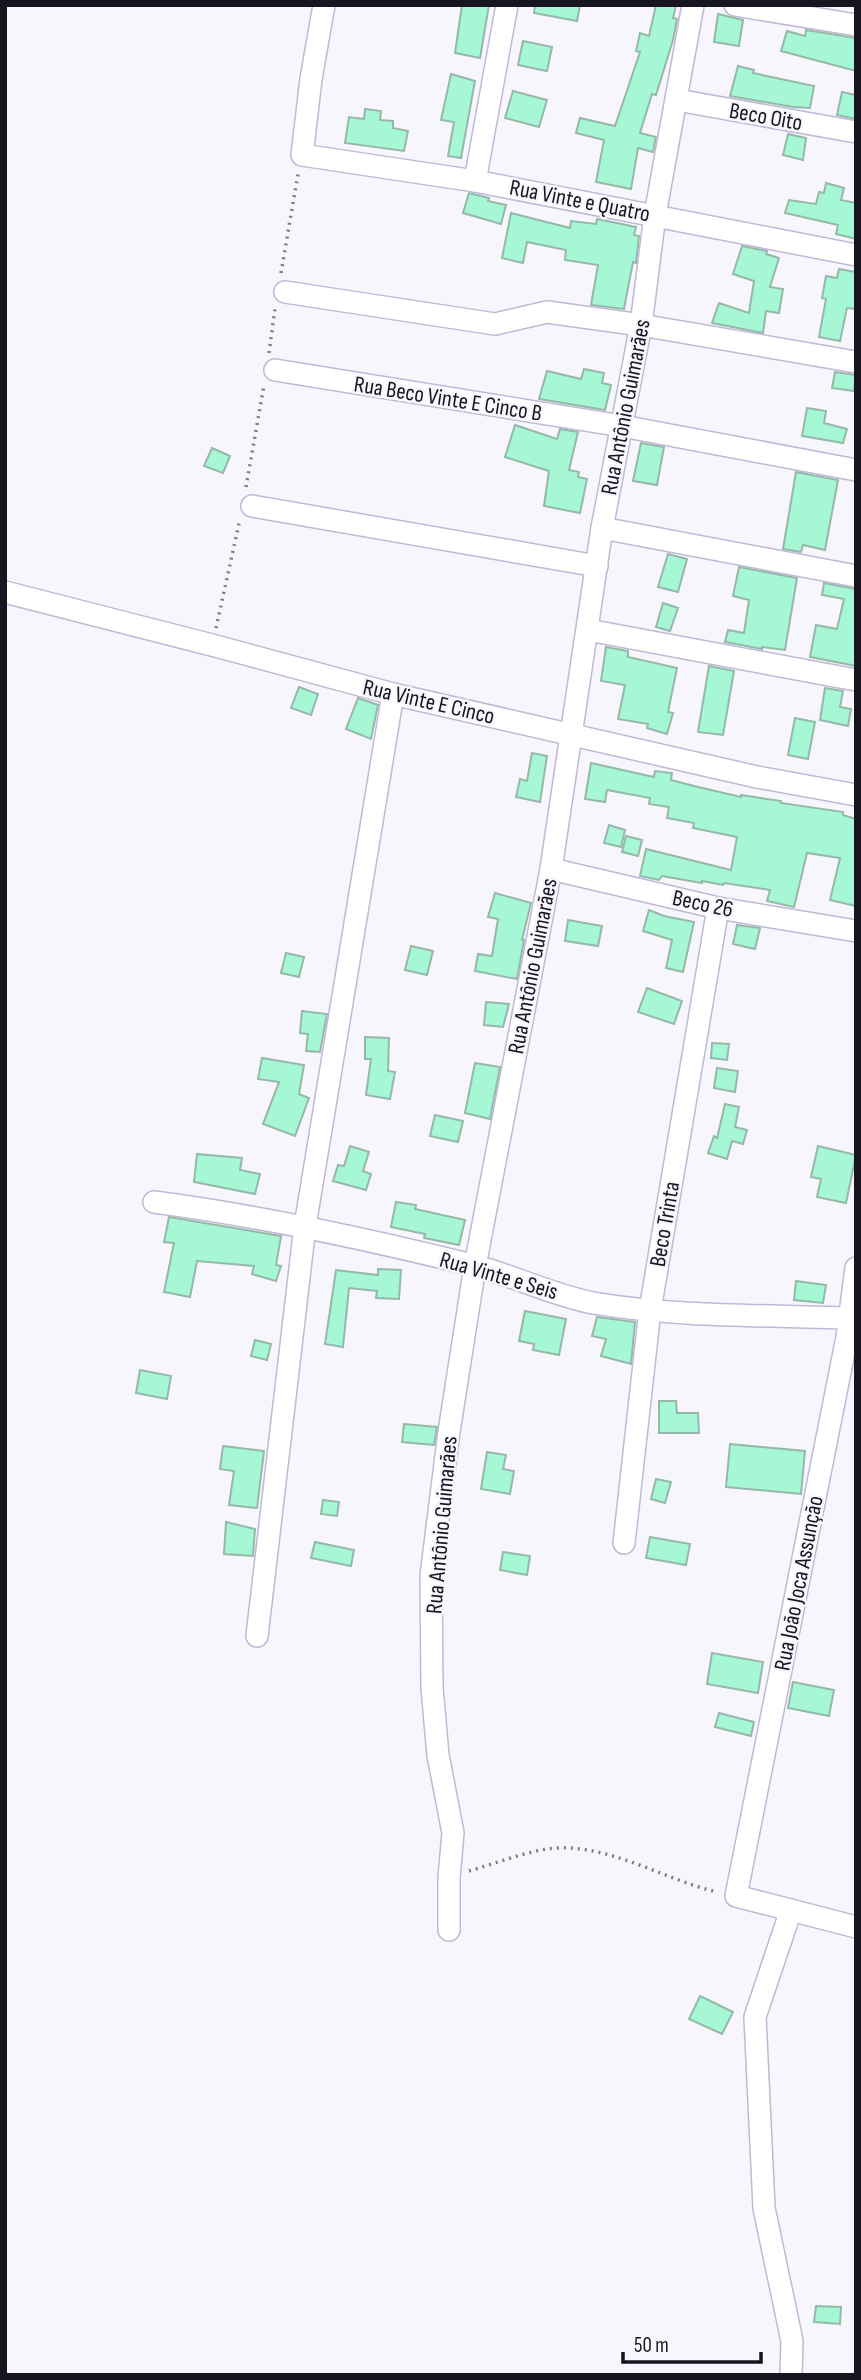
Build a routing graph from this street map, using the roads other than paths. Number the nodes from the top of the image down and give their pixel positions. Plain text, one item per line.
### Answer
1 (324, 5) edge
2 (506, 5) edge
3 (693, 5) edge
4 (735, 5) edge
5 (856, 25) edge
6 (677, 100) junction
7 (856, 131) edge
8 (475, 181) junction
9 (655, 215) junction
10 (856, 255) edge
11 (281, 291) road end
12 (641, 325) junction
13 (856, 362) edge
14 (270, 368) road end
15 (622, 426) junction
16 (856, 470) edge
17 (246, 503) road end
18 (602, 528) junction
19 (597, 566) junction
20 (856, 576) edge
21 (5, 592) edge
22 (588, 630) junction
23 (856, 680) edge
24 (393, 694) junction
25 (571, 733) junction
26 (856, 794) edge
27 (551, 869) junction
28 (718, 908) junction
29 (856, 931) edge
30 (154, 1202) dead end
31 (305, 1227) junction
32 (475, 1266) junction
33 (856, 1268) edge
34 (650, 1310) junction
35 (850, 1331) edge
36 (624, 1543) dead end
37 (257, 1636) dead end
38 (791, 1910) junction
39 (856, 1927) edge
40 (449, 1930) dead end
41 (791, 2375) edge

1 - 8 street, Rua Vinte e Quatro
2 - 8 street
3 - 6 street, Rua Antônio Guimarães
4 - 5 street
6 - 7 street, Beco Oito
6 - 9 street, Rua Antônio Guimarães
8 - 9 street, Rua Vinte e Quatro
9 - 10 street, Rua Vinte e Quatro
9 - 12 street, Rua Antônio Guimarães
11 - 12 street
12 - 13 street
12 - 15 street, Rua Antônio Guimarães
14 - 15 street, Rua Beco Vinte E Cinco B
15 - 16 street, Rua Beco Vinte E Cinco B
15 - 18 street, Rua Antônio Guimarães
17 - 19 street
18 - 19 street, Rua Antônio Guimarães
18 - 20 street
19 - 22 street, Rua Antônio Guimarães
21 - 24 street, Rua Vinte E Cinco
22 - 23 street
22 - 25 street, Rua Antônio Guimarães
24 - 25 street, Rua Vinte E Cinco
24 - 31 street
25 - 26 street, Rua Vinte E Cinco
25 - 27 street, Rua Antônio Guimarães
27 - 28 street, Beco 26
27 - 32 street, Rua Antônio Guimarães
28 - 29 street, Beco 26
28 - 34 street, Beco Trinta
30 - 31 street, Rua Vinte e Seis
31 - 32 street, Rua Vinte e Seis
31 - 37 street
32 - 34 street, Rua Vinte e Seis
32 - 40 street, Rua Antônio Guimarães
33 - 35 street, Rua João Joca Assunção
34 - 35 street, Rua Vinte e Seis
34 - 36 street, Beco Trinta
35 - 38 street, Rua João Joca Assunção
38 - 39 street
38 - 41 street

